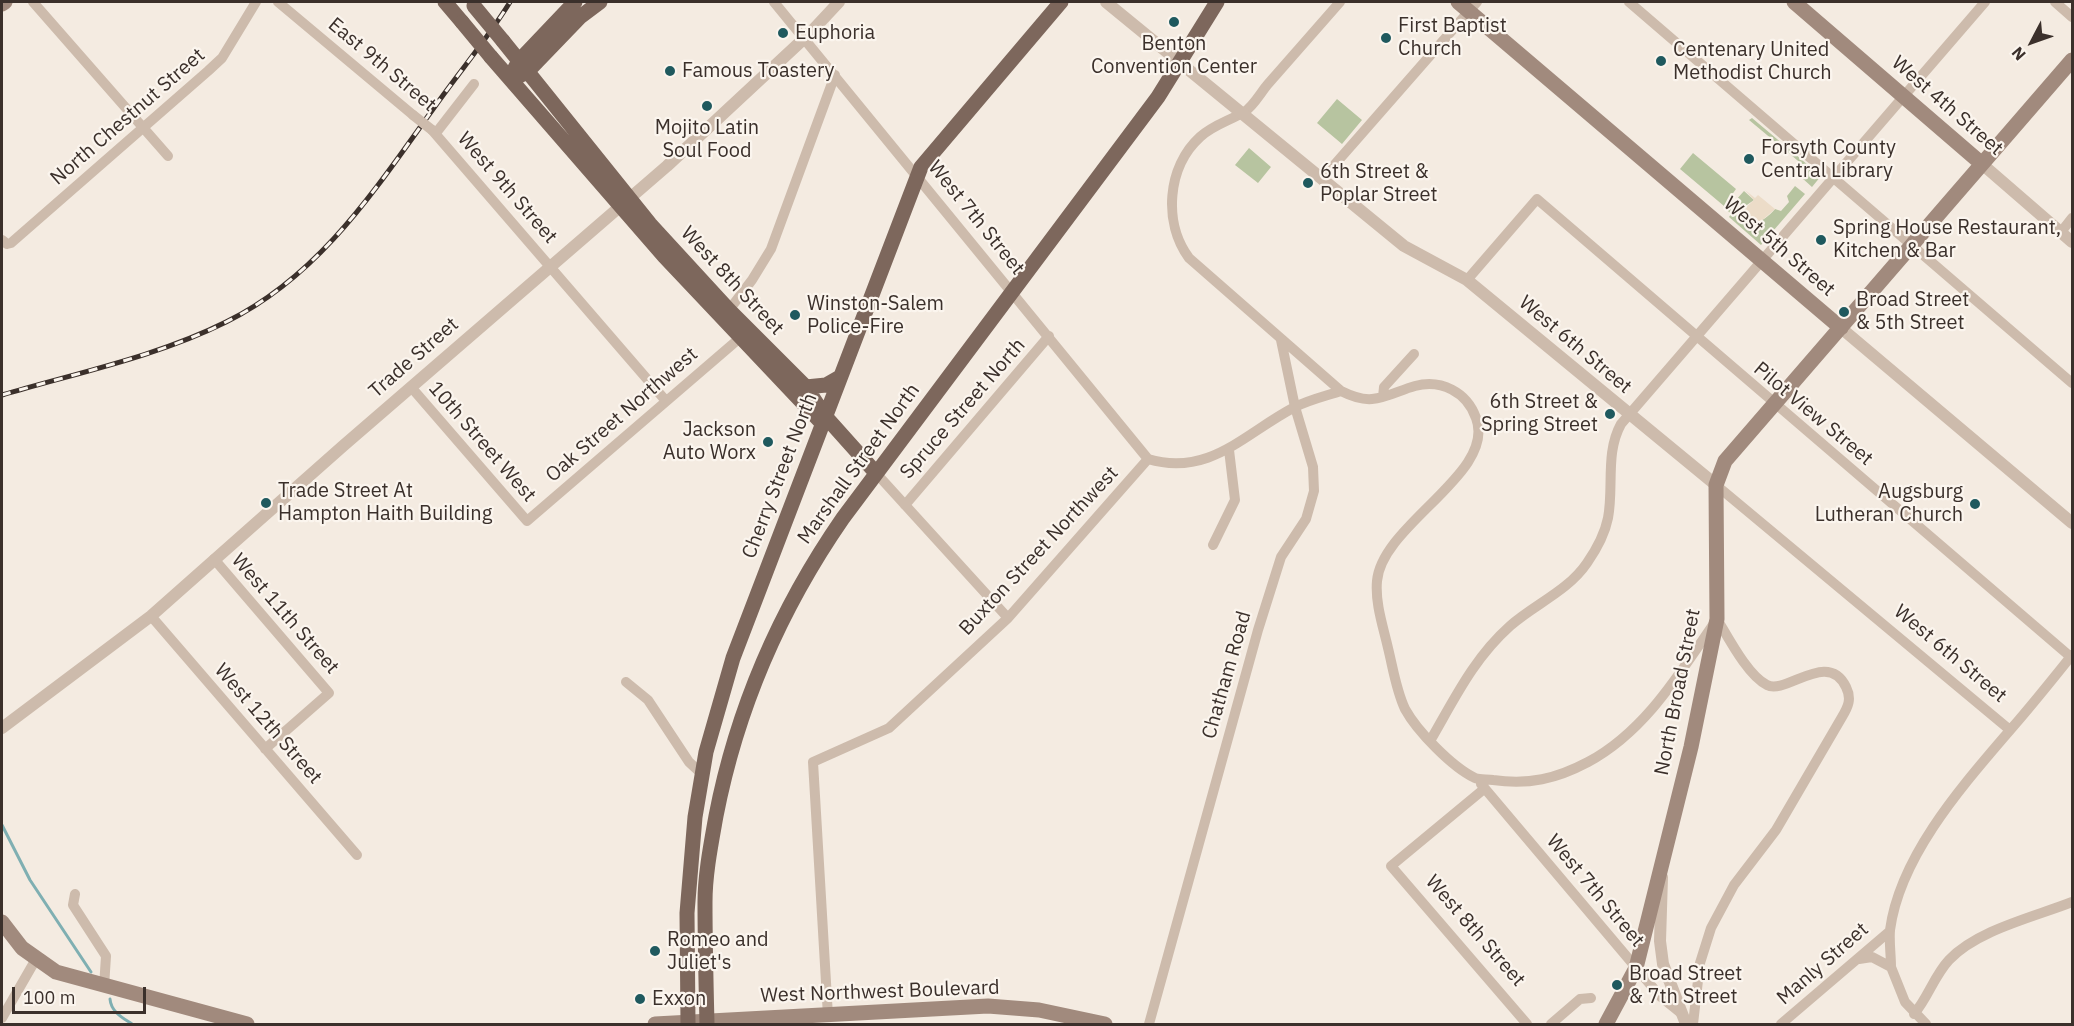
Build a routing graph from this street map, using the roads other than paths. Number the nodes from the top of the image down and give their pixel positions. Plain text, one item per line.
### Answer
1 (33, 2) edge
2 (256, 2) edge
3 (278, 2) edge
4 (445, 2) edge
5 (575, 2) edge
6 (600, 2) edge
7 (774, 2) edge
8 (839, 2) edge
9 (1061, 2) edge
10 (1106, 2) edge
11 (1217, 2) edge
12 (1340, 2) edge
13 (1629, 2) edge
14 (1794, 2) edge
15 (1985, 2) edge
16 (2055, 2) edge
17 (472, 4) edge
18 (1468, 5) edge
19 (2073, 17) edge
20 (805, 37) junction
21 (2073, 60) edge
22 (1180, 64) junction
23 (523, 66) junction
24 (835, 75) junction
25 (510, 81) junction
26 (474, 84) dead end
27 (1904, 96) junction
28 (1244, 112) junction
29 (144, 128) junction
30 (434, 132) junction
31 (168, 156) dead end
32 (1982, 164) junction
33 (917, 175) junction
34 (1834, 177) junction
35 (1322, 179) junction
36 (624, 201) junction
37 (2073, 218) edge
38 (2061, 232) junction
39 (4, 242) edge
40 (2073, 242) edge
41 (1912, 246) junction
42 (1762, 259) junction
43 (550, 266) junction
44 (1467, 280) junction
45 (1012, 291) junction
46 (729, 310) junction
47 (1841, 327) junction
48 (1049, 336) junction
49 (1695, 336) junction
50 (741, 337) junction
51 (1281, 340) junction
52 (1414, 354) dead end
53 (840, 377) junction
54 (2073, 383) edge
55 (411, 387) junction
56 (806, 387) junction
57 (1341, 391) junction
58 (1383, 398) junction
59 (666, 401) junction
60 (1774, 405) junction
61 (1295, 407) junction
62 (1629, 415) junction
63 (824, 420) junction
64 (1229, 450) junction
65 (1148, 459) junction
66 (876, 473) junction
67 (1716, 485) junction
68 (905, 505) junction
69 (527, 521) joint
70 (2073, 523) edge
71 (1213, 545) dead end
72 (214, 559) junction
73 (151, 616) junction
74 (1008, 618) junction
75 (1717, 619) junction
76 (2072, 657) edge
77 (626, 682) dead end
78 (2, 728) edge
79 (2010, 730) junction
80 (1430, 741) junction
81 (265, 749) junction
82 (702, 774) junction
83 (1477, 779) junction
84 (1484, 789) junction
85 (357, 855) dead end
86 (1661, 873) junction
87 (75, 894) dead end
88 (2073, 902) edge
89 (2, 922) edge
90 (1890, 931) junction
91 (36, 959) junction
92 (1859, 959) junction
93 (1891, 967) junction
94 (1636, 968) junction
95 (104, 987) junction
96 (1591, 998) dead end
97 (1914, 1014) junction
98 (828, 1016) junction
99 (2, 1018) edge
100 (1683, 1019) edge
101 (687, 1023) edge
102 (707, 1023) edge
103 (247, 1024) edge
104 (655, 1024) edge
105 (1105, 1024) edge
106 (1149, 1024) edge
107 (1527, 1024) edge
108 (1551, 1024) edge
109 (1606, 1024) edge
110 (1693, 1024) edge
111 (1781, 1024) edge
112 (1926, 1024) edge

1 - 29 street
2 - 29 street, North Chestnut Street
3 - 30 street, East 9th Street, bridge
4 - 25 main road, bridge
5 - 23 main road
6 - 23 main road
7 - 20 street, West 7th Street
8 - 20 street, Trade Street
9 - 33 main road, Cherry Street North
10 - 22 street, West 6th Street
11 - 22 main road, Marshall Street North
12 - 28 street
13 - 34 street
14 - 27 main road, West 4th Street
15 - 27 street
16 - 19 street
17 - 23 main road, bridge
18 - 35 street
18 - 42 main road, West 5th Street
20 - 24 street, West 7th Street
20 - 36 street, Trade Street
21 - 32 main road, North Broad Street
22 - 28 street, West 6th Street
22 - 45 main road, Marshall Street North
23 - 25 main road
23 - 36 main road
24 - 33 street, West 7th Street
24 - 46 street
25 - 36 main road
26 - 30 street
27 - 32 main road, West 4th Street
27 - 34 street
28 - 35 street, West 6th Street
28 - 51 street
29 - 31 street
29 - 39 street, North Chestnut Street
30 - 43 street, West 9th Street
32 - 38 street, West 4th Street
32 - 41 main road, North Broad Street
33 - 45 street, West 7th Street
33 - 53 main road, Cherry Street North
34 - 41 street
34 - 42 street
35 - 44 street, West 6th Street
36 - 43 street, Trade Street
36 - 46 main road, West 8th Street
36 - 50 main road, West 8th Street
37 - 38 street
38 - 40 street, West 4th Street
41 - 47 main road, North Broad Street
41 - 54 street
42 - 47 main road, West 5th Street
42 - 49 street
43 - 55 street, Trade Street
43 - 59 street, West 9th Street
44 - 49 street, Pilot View Street
44 - 62 street, West 6th Street
45 - 48 street, West 7th Street
45 - 66 main road, Marshall Street North
46 - 56 main road, West 8th Street
47 - 60 main road, North Broad Street
47 - 70 street, West 5th Street
48 - 65 street, West 7th Street
48 - 68 street, Spruce Street North
49 - 60 street, Pilot View Street
49 - 62 street
50 - 59 street, Oak Street Northwest
50 - 63 main road, West 8th Street
51 - 57 street
51 - 61 street, Chatham Road
52 - 58 street
53 - 56 main road
53 - 63 main road, Cherry Street North
55 - 69 street, 10th Street West
55 - 72 street, Trade Street
56 - 63 main road, West 8th Street
57 - 58 street
57 - 61 street
58 - 80 street, West 7th Street
59 - 69 street, Oak Street Northwest
60 - 67 main road, North Broad Street
60 - 76 street, Pilot View Street
61 - 64 street
61 - 106 street, Chatham Road
62 - 67 street, West 6th Street
62 - 80 street
63 - 66 main road, West 8th Street
63 - 82 main road, Cherry Street North
64 - 65 street
64 - 71 street
65 - 74 street, Buxton Street Northwest
66 - 68 street, West 8th Street
66 - 102 main road, Marshall Street North
67 - 75 main road, North Broad Street
67 - 79 street, West 6th Street
68 - 74 street, West 8th Street
72 - 73 street, Trade Street
72 - 81 street, West 11th Street
73 - 78 street, Trade Street
73 - 81 street, West 12th Street
74 - 98 street, Buxton Street Northwest
75 - 83 street
75 - 86 main road, North Broad Street
75 - 110 street
76 - 79 street
77 - 82 street
79 - 90 street
80 - 83 street, West 7th Street
81 - 85 street, West 12th Street
82 - 101 main road, Cherry Street North
83 - 84 street, West 7th Street
84 - 94 street, West 7th Street
84 - 107 street, West 8th Street
86 - 94 main road, North Broad Street
86 - 100 street
87 - 95 street
88 - 97 street
89 - 91 main road
90 - 92 street, Manly Street
90 - 93 street
91 - 95 main road
91 - 99 street
92 - 93 street
92 - 111 street, Manly Street
93 - 97 street
94 - 100 street, West 7th Street
94 - 109 main road, North Broad Street
95 - 103 main road
96 - 108 street
97 - 112 street
98 - 102 main road, West Northwest Boulevard
98 - 105 main road, West Northwest Boulevard
101 - 102 main road, West Northwest Boulevard
101 - 104 main road, West Northwest Boulevard

